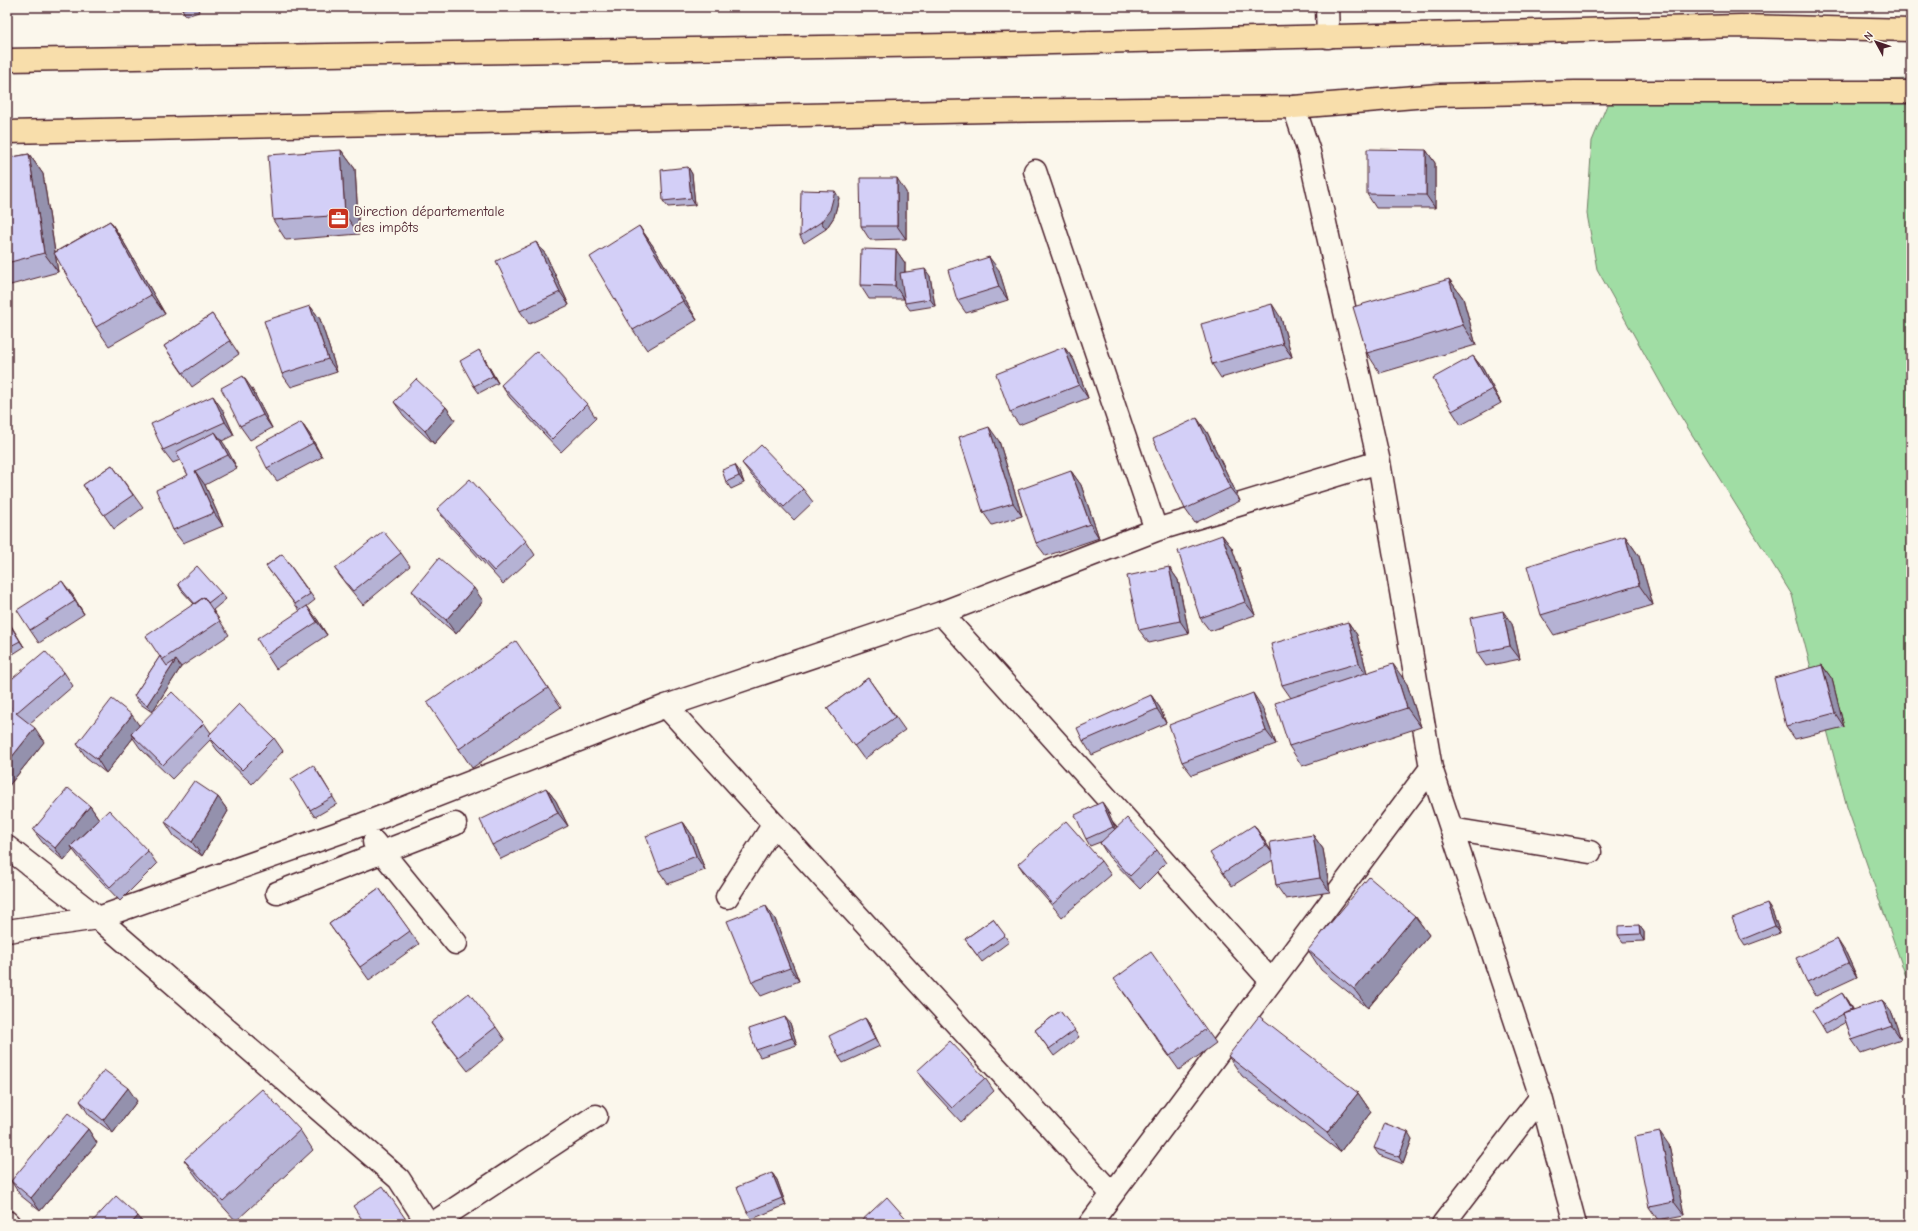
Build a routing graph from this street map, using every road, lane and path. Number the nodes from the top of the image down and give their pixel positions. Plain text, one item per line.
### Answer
1 (1327, 7) edge
2 (1911, 30) edge
3 (1328, 37) junction
4 (7, 60) edge
5 (1911, 92) edge
6 (1294, 107) junction
7 (7, 132) edge
8 (1035, 171) dead end
9 (1379, 462) junction
10 (1156, 530) junction
11 (941, 613) junction
12 (666, 706) junction
13 (1431, 768) junction
14 (455, 824) dead end
15 (774, 824) junction
16 (361, 825) junction
17 (1451, 829) junction
18 (7, 847) edge
19 (382, 852) junction
20 (1590, 852) dead end
21 (277, 893) dead end
22 (727, 897) dead end
23 (98, 918) junction
24 (7, 931) edge
25 (456, 943) dead end
26 (1271, 981) junction
27 (1541, 1097) junction
28 (596, 1116) dead end
29 (1112, 1194) junction
30 (7, 1222) edge
31 (9, 1224) edge
32 (428, 1224) edge
33 (432, 1224) edge
34 (1090, 1224) edge
35 (1443, 1224) edge
36 (1575, 1224) edge

1 - 3 street
2 - 3 highway
3 - 4 highway
5 - 6 highway
6 - 7 highway
6 - 9 street
8 - 10 street
9 - 10 street
9 - 13 street
10 - 11 street
11 - 12 street
11 - 26 street
12 - 15 street
12 - 16 street
13 - 17 street
13 - 26 street
14 - 19 street
15 - 22 street
15 - 29 street
16 - 19 street
16 - 23 street
17 - 20 street
17 - 27 street
18 - 23 street
19 - 21 street
19 - 25 street
23 - 24 street
23 - 32 street
26 - 29 street
27 - 35 street
27 - 36 street
28 - 33 street
29 - 34 street
30 - 31 street

